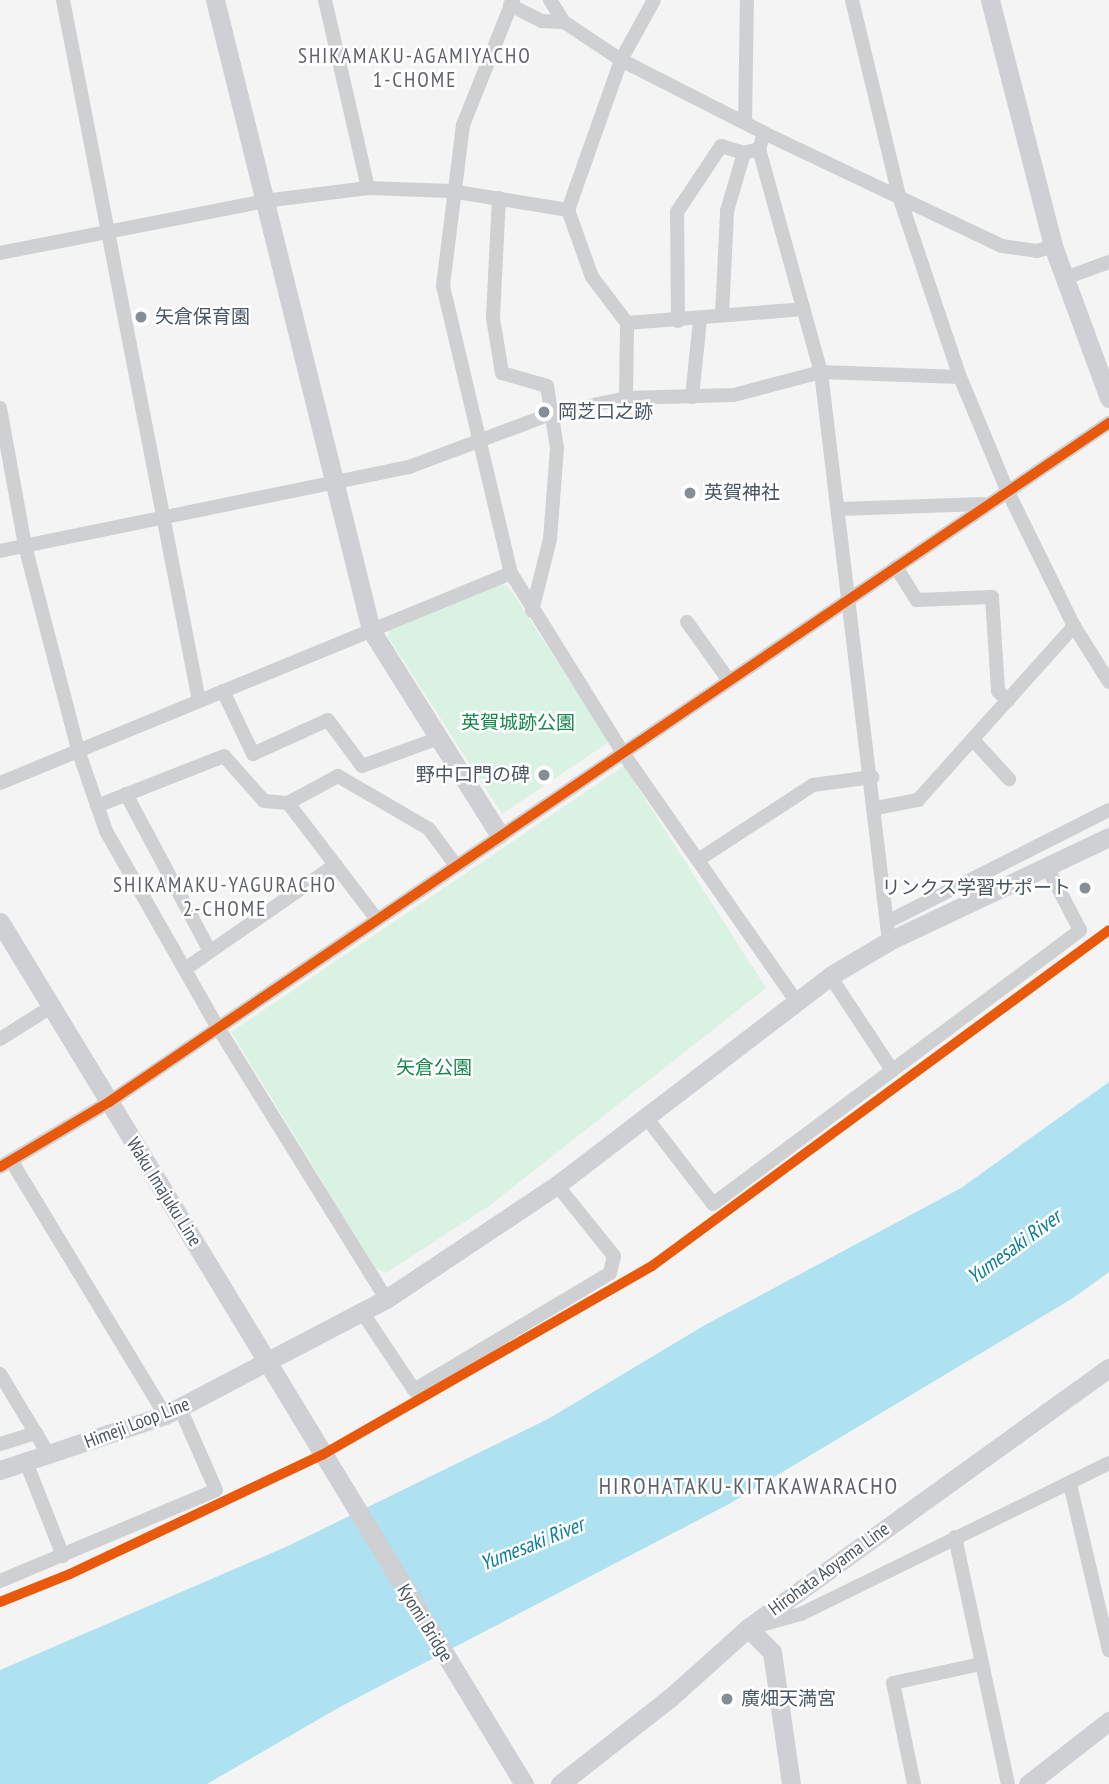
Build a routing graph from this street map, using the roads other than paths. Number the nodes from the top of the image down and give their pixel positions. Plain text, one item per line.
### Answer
1 (63, 0) edge
2 (215, 0) edge
3 (325, 0) edge
4 (550, 0) edge
5 (654, 0) edge
6 (747, 0) edge
7 (852, 0) edge
8 (990, 0) edge
9 (511, 3) edge
10 (564, 22) junction
11 (621, 60) junction
12 (745, 123) junction
13 (764, 133) junction
14 (759, 149) junction
15 (744, 153) junction
16 (368, 188) junction
17 (451, 191) junction
18 (899, 196) junction
19 (499, 198) junction
20 (264, 201) junction
21 (568, 210) junction
22 (106, 232) junction
23 (1054, 246) junction
24 (0, 253) edge
25 (1109, 262) edge
26 (1065, 278) junction
27 (803, 309) junction
28 (722, 314) junction
29 (700, 319) junction
30 (678, 321) junction
31 (627, 323) junction
32 (821, 372) junction
33 (960, 377) junction
34 (692, 397) junction
35 (626, 398) junction
36 (1109, 398) edge
37 (0, 408) edge
38 (551, 414) junction
39 (1109, 423) edge
40 (477, 445) junction
41 (334, 485) junction
42 (1007, 490) junction
43 (984, 505) junction
44 (839, 509) junction
45 (163, 519) junction
46 (25, 546) junction
47 (0, 551) edge
48 (896, 567) junction
49 (511, 573) junction
50 (850, 597) junction
51 (532, 611) junction
52 (687, 622) dead end
53 (1074, 626) junction
54 (371, 630) junction
55 (728, 680) junction
56 (1109, 682) edge
57 (223, 691) junction
58 (200, 701) junction
59 (1008, 701) junction
60 (439, 738) junction
61 (974, 741) junction
62 (78, 750) junction
63 (623, 753) junction
64 (872, 777) junction
65 (1009, 779) dead end
66 (0, 783) edge
67 (127, 794) junction
68 (288, 803) junction
69 (97, 806) junction
70 (876, 808) junction
71 (1109, 810) edge
72 (499, 834) junction
73 (1109, 836) edge
74 (698, 860) junction
75 (455, 864) junction
76 (335, 865) junction
77 (1046, 865) junction
78 (376, 918) junction
79 (0, 922) edge
80 (888, 932) junction
81 (210, 951) junction
82 (185, 969) junction
83 (830, 976) junction
84 (795, 1000) junction
85 (51, 1006) junction
86 (218, 1026) junction
87 (0, 1039) edge
88 (892, 1070) junction
89 (109, 1102) junction
90 (645, 1116) junction
91 (6, 1165) edge
92 (557, 1185) junction
93 (386, 1299) junction
94 (362, 1312) junction
95 (269, 1363) junction
96 (1109, 1368) edge
97 (0, 1374) edge
98 (173, 1411) junction
99 (36, 1433) junction
100 (0, 1444) edge
101 (50, 1455) junction
102 (26, 1462) junction
103 (327, 1463) joint
104 (1109, 1463) edge
105 (0, 1469) edge
106 (1070, 1484) junction
107 (955, 1537) junction
108 (63, 1556) junction
109 (0, 1581) edge
110 (748, 1628) junction
111 (1109, 1650) edge
112 (981, 1664) junction
113 (1109, 1721) edge
114 (523, 1783) edge
115 (560, 1784) edge
116 (791, 1784) edge
117 (914, 1784) edge
118 (1008, 1784) edge
119 (1028, 1784) edge

1 - 22 street
2 - 20 street
3 - 16 street
4 - 10 street
5 - 11 street
6 - 12 street
7 - 18 street
8 - 23 street
9 - 10 street
9 - 17 street
10 - 11 street
11 - 12 street
11 - 21 street
12 - 13 street
13 - 14 street
13 - 18 street
14 - 15 street
14 - 27 street
15 - 28 street
15 - 30 street
16 - 17 street
16 - 20 street
17 - 19 street
17 - 40 street
18 - 23 street
18 - 33 street
19 - 21 street
19 - 38 street
20 - 22 street
20 - 41 street
21 - 31 street
22 - 24 street
22 - 45 street
23 - 26 street
25 - 26 street
26 - 36 street
27 - 28 street
27 - 32 street
28 - 29 street
29 - 30 street
29 - 34 street
30 - 31 street
31 - 35 street
32 - 33 street
32 - 34 street
32 - 44 street
33 - 42 street
34 - 35 street
35 - 38 street
37 - 46 street
38 - 40 street
38 - 51 street
39 - 42 street
40 - 41 street
40 - 49 street
41 - 45 street
41 - 54 street
42 - 43 street
42 - 53 street
43 - 44 street
43 - 48 street
44 - 50 street
45 - 46 street
45 - 58 street
46 - 47 street
46 - 62 street
48 - 50 street
48 - 59 street
49 - 51 street
49 - 54 street
50 - 55 street
50 - 64 street
51 - 63 street
52 - 55 street
53 - 56 street
53 - 59 street
54 - 57 street
54 - 60 street
55 - 63 street
57 - 58 street
57 - 60 street
58 - 62 street
59 - 61 street
60 - 72 street
61 - 65 street
61 - 70 street
62 - 66 street
62 - 69 street
63 - 72 street
63 - 74 street
64 - 70 street
64 - 74 street
67 - 68 street
67 - 69 street
67 - 81 street
68 - 75 street
68 - 76 street
69 - 82 street
70 - 80 street
71 - 80 street
72 - 75 street
73 - 77 street, Himeji Loop Line
74 - 84 street
75 - 78 street
76 - 78 street
76 - 81 street
77 - 80 street, Himeji Loop Line
77 - 88 street
78 - 86 street
79 - 85 street, Waku Imajuku Line
80 - 83 street, Himeji Loop Line
81 - 82 street
82 - 86 street
83 - 84 street, Himeji Loop Line
83 - 88 street
84 - 90 street, Himeji Loop Line
85 - 87 street
85 - 89 street, Waku Imajuku Line
86 - 89 street
86 - 93 street
88 - 90 street
89 - 91 street
89 - 95 street, Waku Imajuku Line
90 - 92 street, Himeji Loop Line
91 - 98 street
92 - 93 street, Himeji Loop Line
92 - 94 street
93 - 94 street, Himeji Loop Line
94 - 95 street, Himeji Loop Line
95 - 98 street, Himeji Loop Line
95 - 103 street, Waku Imajuku Line
96 - 110 street, Hirohata Aoyama Line
97 - 99 street
98 - 101 street, Himeji Loop Line
98 - 108 street
99 - 100 street
99 - 101 street
101 - 102 street, Himeji Loop Line
102 - 105 street, Himeji Loop Line
102 - 108 street
103 - 114 street, Kyomi Bridge
104 - 106 street
106 - 107 street
106 - 111 street
107 - 110 street
107 - 112 street
108 - 109 street
110 - 115 street, Hirohata Aoyama Line
110 - 116 street
112 - 117 street
112 - 118 street
113 - 119 street

